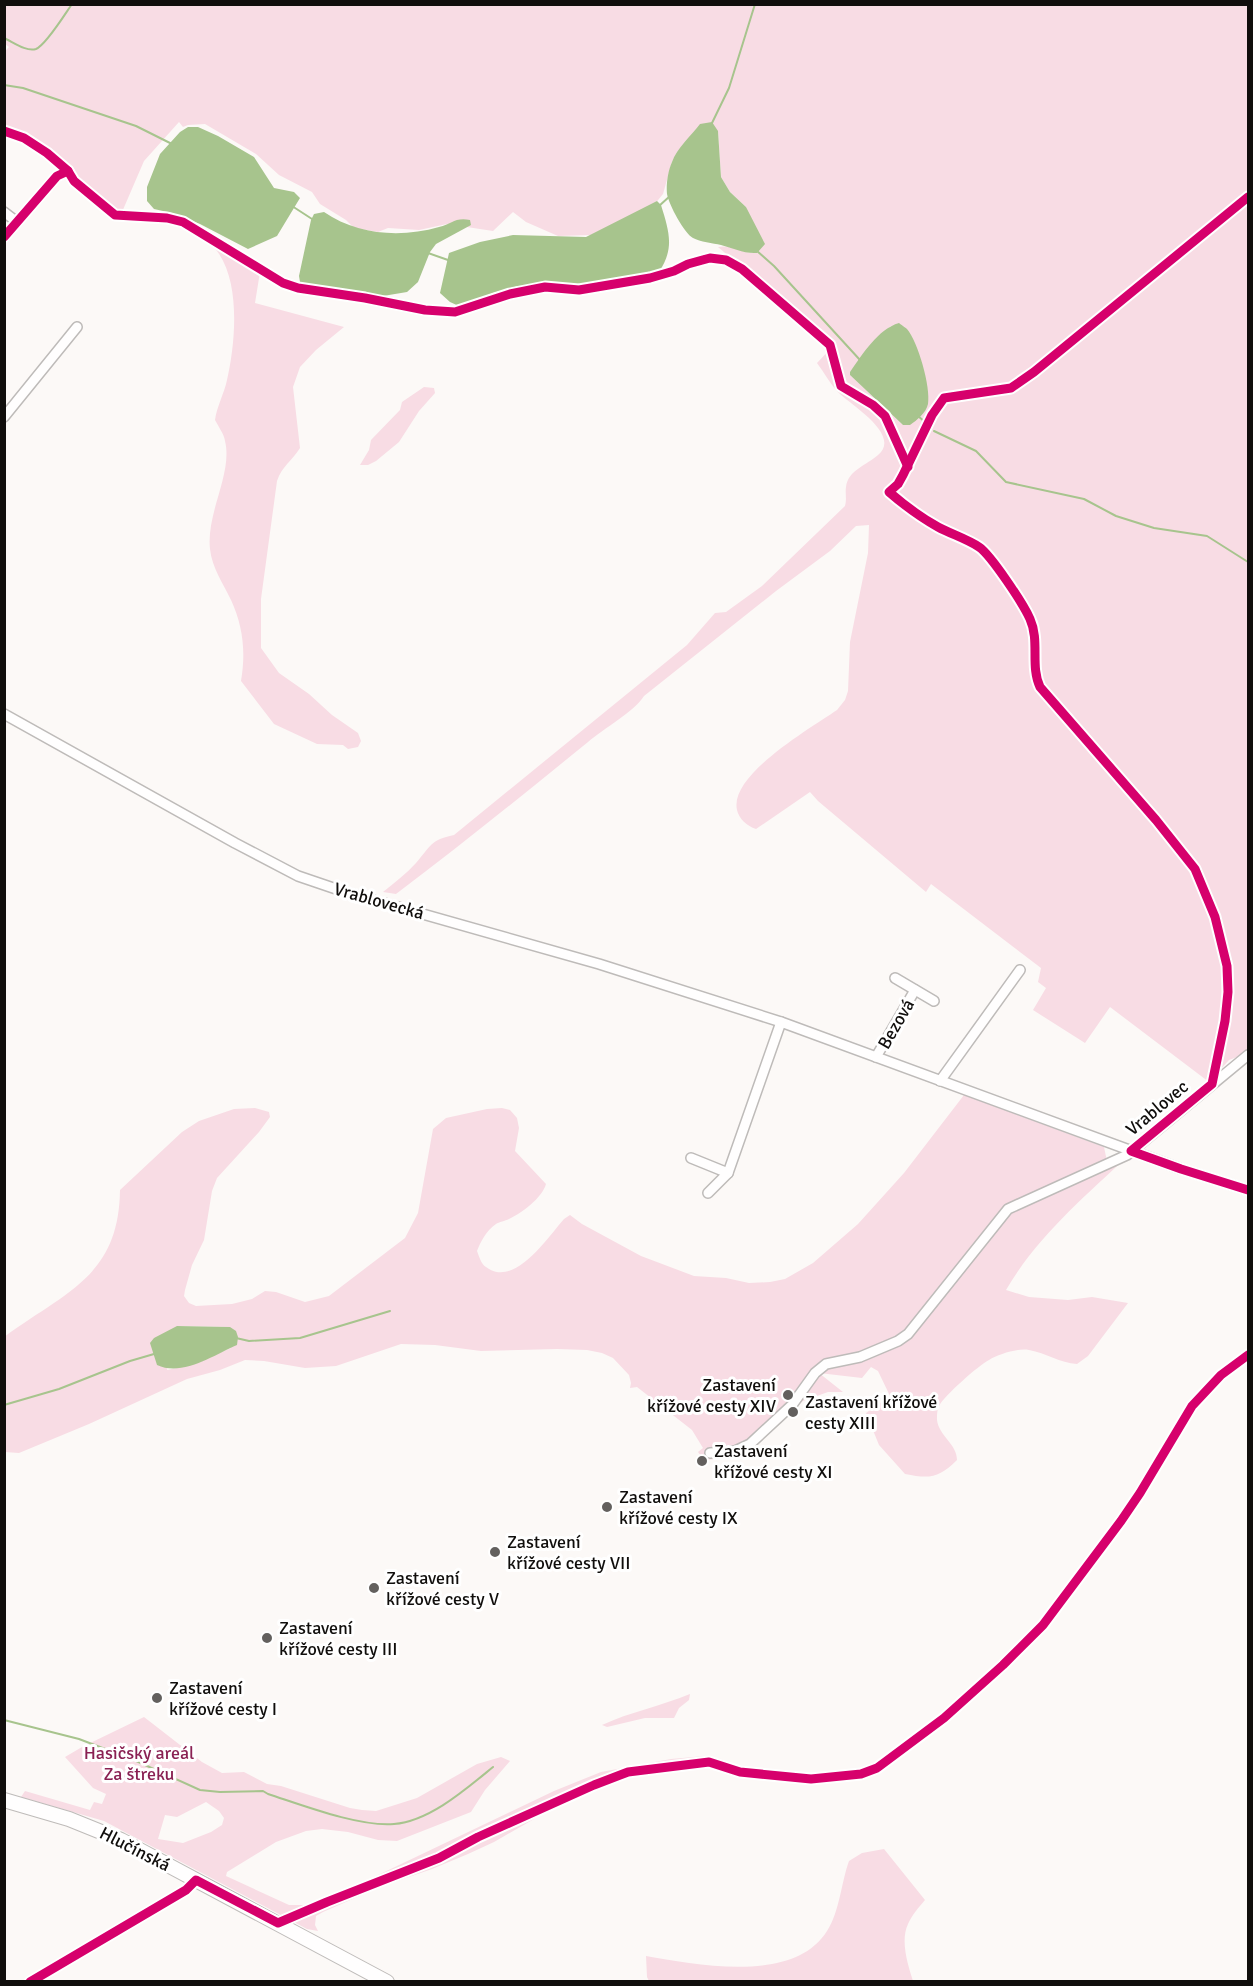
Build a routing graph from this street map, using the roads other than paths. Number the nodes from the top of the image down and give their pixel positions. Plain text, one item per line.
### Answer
1 (68, 171) dead end
2 (4, 212) edge
3 (17, 222) junction
4 (4, 237) edge
5 (77, 327) dead end
6 (4, 417) edge
7 (4, 714) edge
8 (1020, 970) dead end
9 (895, 978) dead end
10 (915, 990) junction
11 (934, 1001) dead end
12 (781, 1022) junction
13 (1248, 1055) edge
14 (876, 1058) junction
15 (940, 1080) junction
16 (1131, 1151) junction
17 (691, 1158) dead end
18 (728, 1173) junction
19 (1247, 1188) edge
20 (708, 1193) dead end
21 (1248, 1354) edge
22 (1192, 1406) dead end
23 (710, 1452) dead end
24 (4, 1800) edge
25 (387, 1982) edge

1 - 3 street
2 - 3 street
3 - 4 street
5 - 6 street
7 - 12 street, Vrablovecká
8 - 15 street
9 - 10 street, Bezová
10 - 11 street, Bezová
10 - 14 street, Bezová
12 - 14 street, Vrablovec
12 - 18 street
13 - 16 street, Vrablovec
14 - 15 street, Vrablovec
15 - 16 street, Vrablovec
16 - 19 street, Vrablovec
16 - 23 street, Vrablovec
17 - 18 street
18 - 20 street
21 - 22 street
24 - 25 street, Hlučínská

